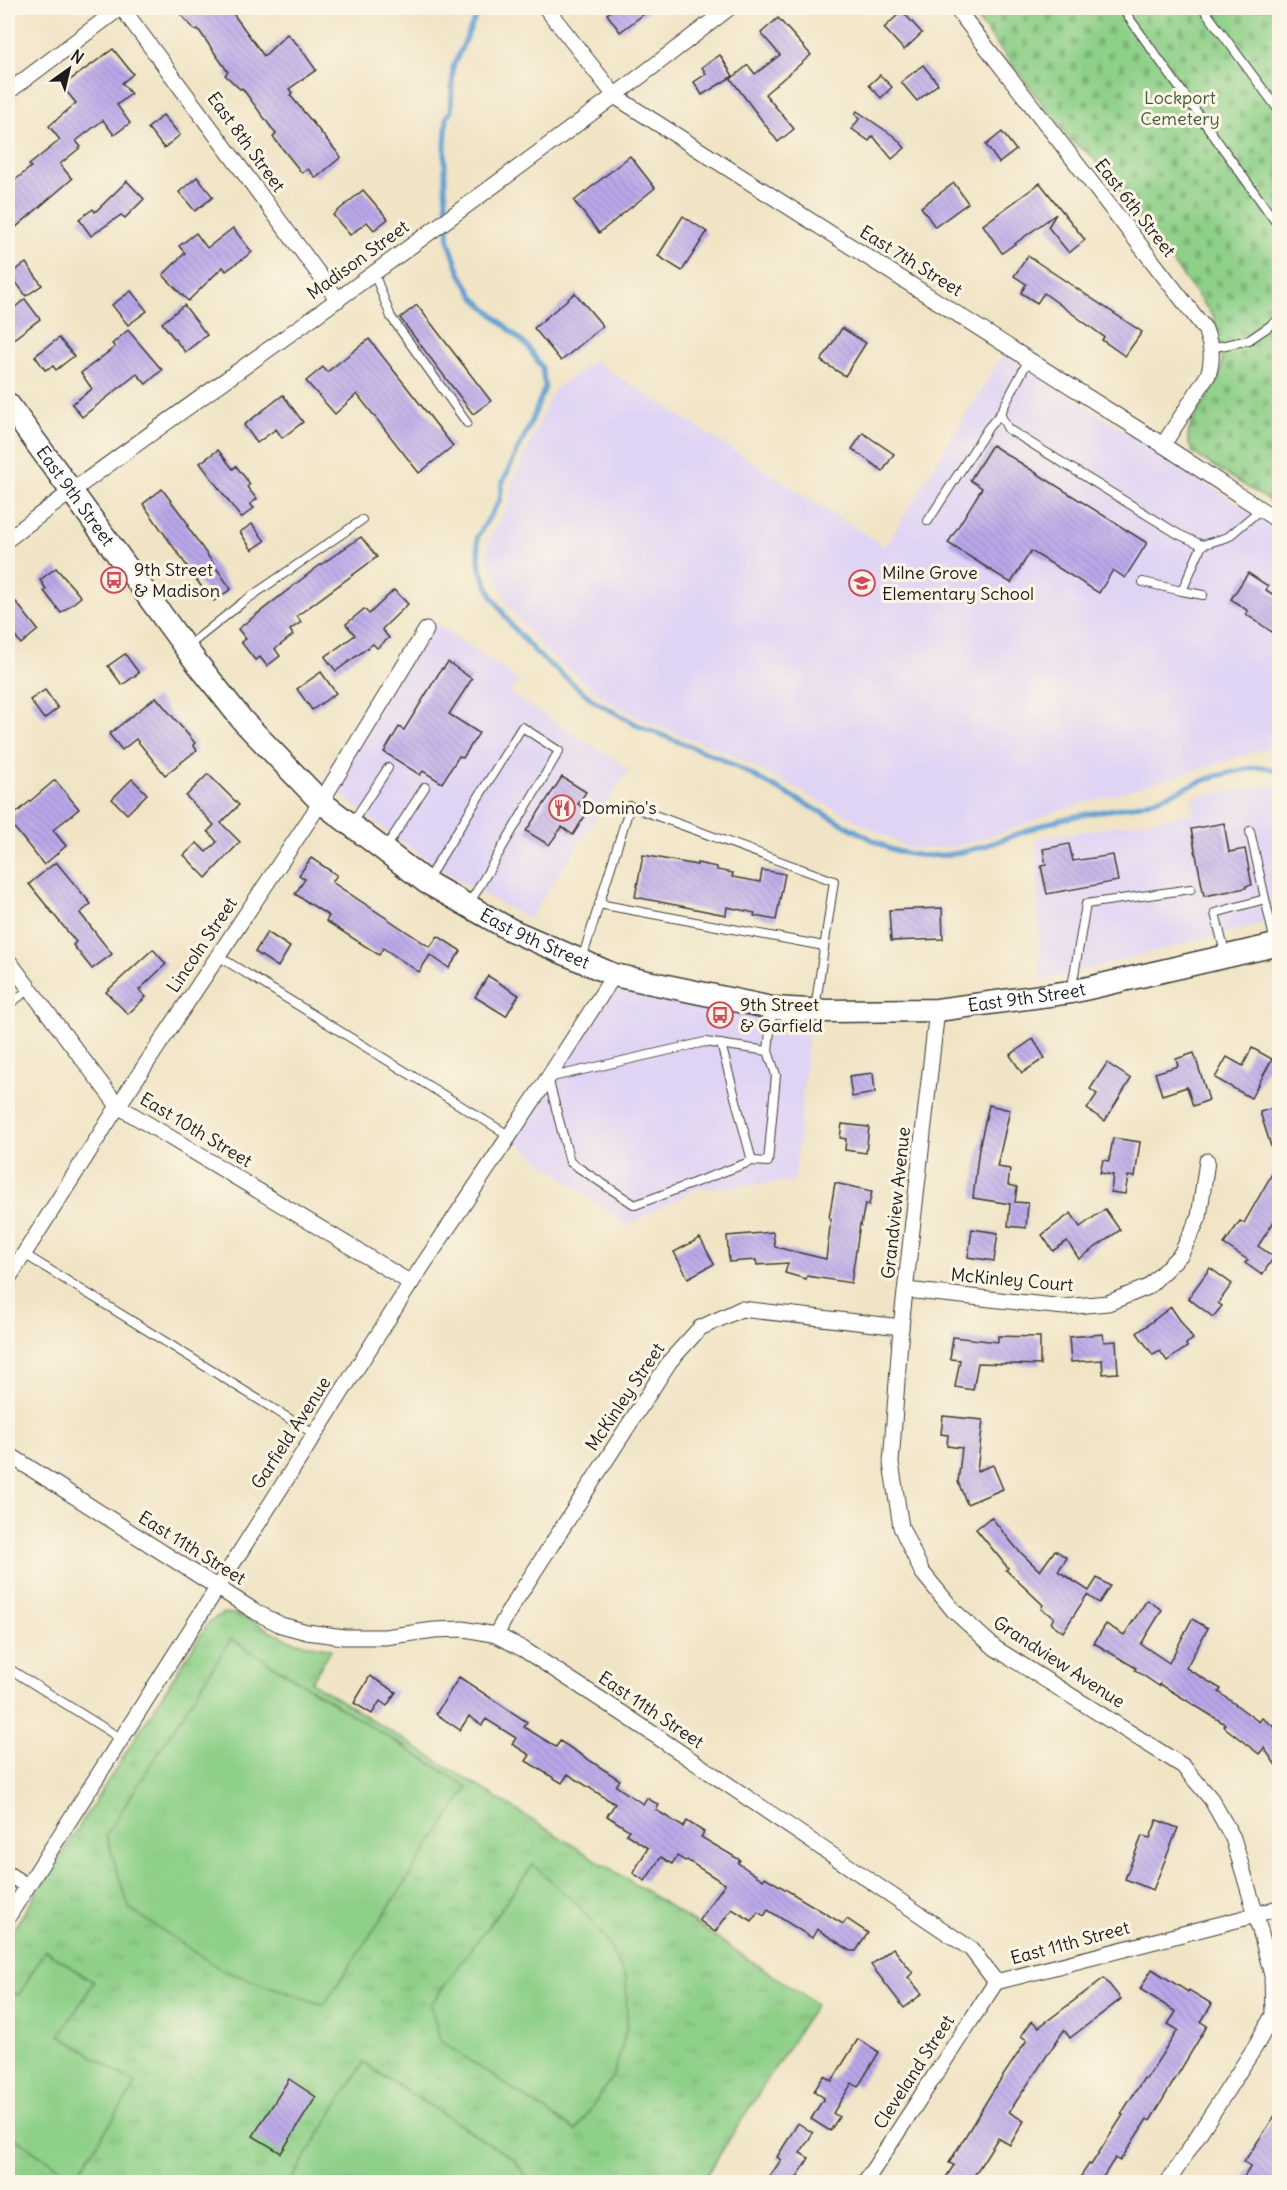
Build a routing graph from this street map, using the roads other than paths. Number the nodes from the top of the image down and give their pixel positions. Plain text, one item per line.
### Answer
1 (121, 8) edge
2 (546, 8) edge
3 (729, 8) edge
4 (956, 8) edge
5 (1122, 8) edge
6 (1203, 8) edge
7 (8, 92) edge
8 (616, 97) junction
9 (1280, 112) edge
10 (1280, 228) edge
11 (374, 273) junction
12 (338, 300) junction
13 (1280, 319) edge
14 (1211, 348) junction
15 (1029, 359) junction
16 (8, 404) edge
17 (1000, 414) junction
18 (467, 423) dead end
19 (1163, 445) junction
20 (72, 490) junction
21 (1261, 509) junction
22 (362, 520) dead end
23 (928, 521) dead end
24 (1280, 522) edge
25 (8, 539) edge
26 (1202, 545) junction
27 (1143, 582) dead end
28 (1182, 591) junction
29 (1203, 595) dead end
30 (426, 630) dead end
31 (186, 648) junction
32 (388, 768) dead end
33 (425, 787) dead end
34 (321, 802) junction
35 (351, 825) junction
36 (1250, 831) dead end
37 (384, 850) junction
38 (426, 882) junction
39 (1191, 889) dead end
40 (1265, 899) junction
41 (599, 904) junction
42 (468, 905) junction
43 (1277, 944) edge
44 (824, 946) junction
45 (1226, 955) junction
46 (218, 956) junction
47 (8, 960) edge
48 (582, 961) junction
49 (614, 975) junction
50 (30, 989) junction
51 (1071, 992) junction
52 (8, 1005) edge
53 (772, 1008) junction
54 (937, 1010) junction
55 (815, 1011) junction
56 (721, 1044) junction
57 (768, 1051) junction
58 (548, 1078) junction
59 (118, 1106) junction
60 (510, 1136) junction
61 (752, 1161) junction
62 (1208, 1161) dead end
63 (24, 1254) junction
64 (8, 1279) edge
65 (411, 1283) junction
66 (906, 1290) junction
67 (901, 1327) junction
68 (314, 1434) junction
69 (8, 1454) edge
70 (216, 1586) junction
71 (496, 1635) junction
72 (8, 1668) edge
73 (120, 1738) junction
74 (8, 1874) edge
75 (27, 1886) junction
76 (1280, 1907) edge
77 (1256, 1915) junction
78 (8, 1917) edge
79 (996, 1982) junction
80 (865, 2182) edge
81 (1168, 2182) edge

1 - 7 street
1 - 12 street, East 8th Street
2 - 8 street, East 7th Street
3 - 8 street, Madison Street
4 - 14 street, East 6th Street
5 - 10 lane
6 - 9 lane
8 - 11 street, Madison Street
8 - 15 street, East 7th Street
11 - 12 street, Madison Street
11 - 18 lane
12 - 20 street, Madison Street
13 - 14 lane
14 - 19 street
15 - 17 lane
15 - 19 street, East 7th Street
16 - 20 main road, East 9th Street
17 - 23 lane
17 - 26 lane
19 - 21 street, East 7th Street
20 - 25 street, Madison Street
20 - 31 main road, East 9th Street
21 - 24 street, East 7th Street
21 - 26 lane
22 - 31 lane
26 - 28 lane
27 - 28 lane
28 - 29 lane
30 - 34 street, Lincoln Street
31 - 34 main road, East 9th Street
32 - 35 lane
33 - 37 lane
34 - 35 main road, East 9th Street
34 - 46 street, Lincoln Street
35 - 37 main road, East 9th Street
36 - 40 lane
37 - 38 main road, East 9th Street
38 - 42 main road, East 9th Street
38 - 42 lane
39 - 51 lane
40 - 43 lane
40 - 45 lane
41 - 44 lane
41 - 44 lane
41 - 48 lane
42 - 48 main road, East 9th Street
43 - 45 main road, East 9th Street
44 - 55 lane
45 - 51 main road, East 9th Street
46 - 59 street, Lincoln Street
46 - 60 lane
47 - 50 street, East 10th Street
48 - 49 main road, East 9th Street
49 - 53 main road, East 9th Street
49 - 58 street, Garfield Avenue
50 - 52 lane
50 - 59 street, East 10th Street
51 - 54 main road, East 9th Street
53 - 55 main road, East 9th Street
53 - 57 lane
54 - 55 main road, East 9th Street
54 - 66 street, Grandview Avenue
56 - 57 lane
56 - 58 lane
56 - 61 lane
57 - 61 lane
58 - 60 street, Garfield Avenue
58 - 61 lane
59 - 63 street, Lincoln Street
59 - 65 street, East 10th Street
60 - 65 street, Garfield Avenue
62 - 66 street, McKinley Court
63 - 64 street, Lincoln Street
63 - 68 lane
65 - 68 street, Garfield Avenue
66 - 67 street, Grandview Avenue
67 - 71 street, McKinley Street
67 - 77 street, Grandview Avenue
68 - 70 street, Garfield Avenue
69 - 70 street, East 11th Street
70 - 71 street, East 11th Street
70 - 73 street, Garfield Avenue
71 - 79 street, East 11th Street
72 - 73 lane
73 - 75 street, Garfield Avenue
74 - 75 street
75 - 78 street, Garfield Avenue
76 - 77 street, East 11th Street
77 - 79 street, East 11th Street
77 - 81 street, Grandview Avenue
79 - 80 street, Cleveland Street

